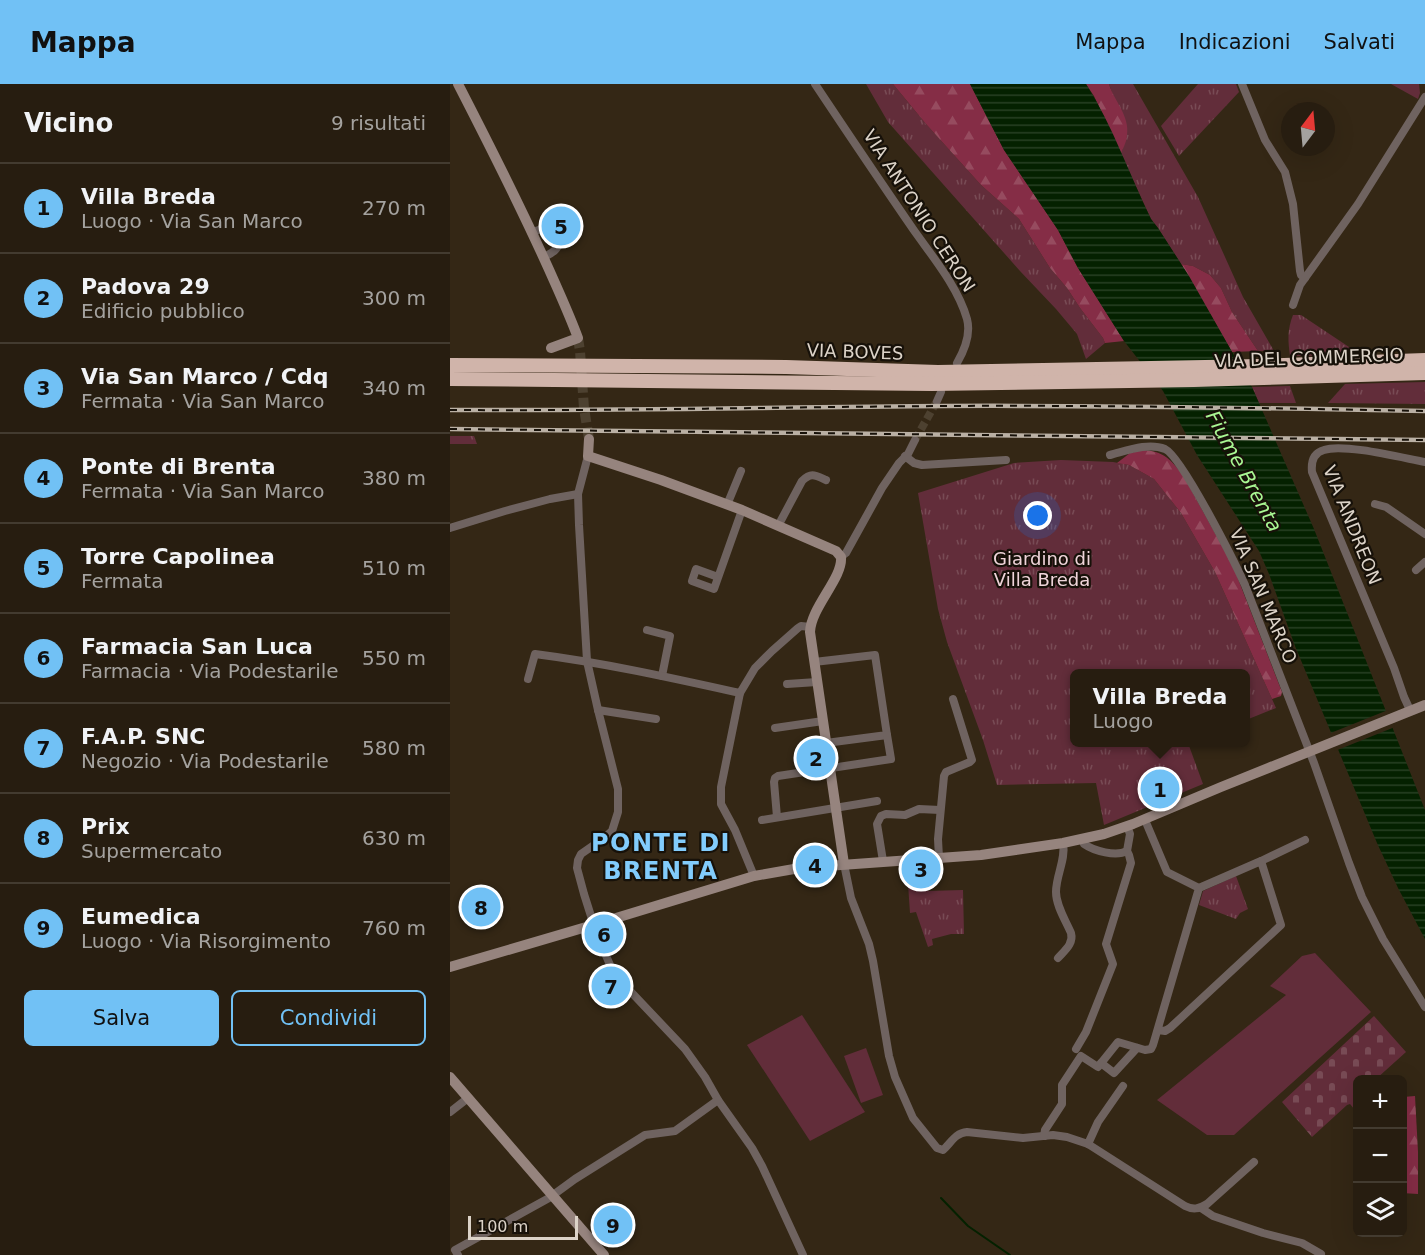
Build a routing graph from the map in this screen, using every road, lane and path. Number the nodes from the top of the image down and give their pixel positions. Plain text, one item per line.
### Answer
1 (458, 84) edge
2 (815, 84) edge
3 (1242, 84) edge
4 (1425, 97) edge
5 (532, 232) junction
6 (544, 257) junction
7 (1305, 278) junction
8 (1293, 306) dead end
9 (551, 348) dead end
10 (1425, 360) edge
11 (957, 363) dead end
12 (450, 365) edge
13 (1259, 366) joint
14 (1425, 373) edge
15 (1094, 376) junction
16 (450, 379) edge
17 (1194, 380) joint
18 (941, 392) dead end
19 (937, 401) tunnel mouth
20 (589, 439) tunnel mouth
21 (915, 441) tunnel mouth
22 (1110, 455) dead end
23 (588, 456) junction
24 (905, 456) junction
25 (1006, 460) dead end
26 (1425, 462) edge
27 (741, 471) dead end
28 (826, 480) dead end
29 (578, 494) junction
30 (1375, 504) dead end
31 (727, 505) junction
32 (742, 510) junction
33 (778, 526) junction
34 (450, 528) edge
35 (1425, 534) edge
36 (841, 561) junction
37 (1425, 562) edge
38 (1416, 570) dead end
39 (718, 577) dead end
40 (810, 627) junction
41 (646, 630) dead end
42 (587, 661) junction
43 (814, 662) junction
44 (662, 675) junction
45 (528, 679) dead end
46 (817, 682) junction
47 (787, 684) dead end
48 (740, 693) junction
49 (954, 700) dead end
50 (1425, 705) edge
51 (598, 710) junction
52 (1406, 710) junction
53 (656, 719) dead end
54 (823, 721) junction
55 (776, 728) dead end
56 (887, 735) junction
57 (826, 742) junction
58 (1314, 749) junction
59 (830, 768) junction
60 (877, 801) dead end
61 (836, 808) junction
62 (940, 810) junction
63 (777, 817) junction
64 (762, 820) dead end
65 (1145, 820) junction
66 (1127, 826) junction
67 (1082, 839) junction
68 (1305, 840) dead end
69 (1063, 843) junction
70 (1126, 851) junction
71 (939, 858) junction
72 (883, 861) junction
73 (1261, 861) junction
74 (844, 864) junction
75 (754, 876) junction
76 (1199, 888) junction
77 (593, 925) junction
78 (1058, 958) dead end
79 (450, 967) edge
80 (1425, 1007) edge
81 (1158, 1030) junction
82 (1137, 1048) junction
83 (1076, 1049) dead end
84 (1101, 1063) junction
85 (450, 1077) edge
86 (1123, 1086) dead end
87 (468, 1098) junction
88 (718, 1100) junction
89 (450, 1112) edge
90 (1044, 1136) junction
91 (1088, 1144) junction
92 (1254, 1162) dead end
93 (553, 1196) junction
94 (1201, 1208) junction
95 (1321, 1254) edge
96 (458, 1255) edge
97 (604, 1255) edge
98 (803, 1255) edge

1 - 5 street
2 - 11 street, VIA ANTONIO CERON
3 - 7 street
4 - 7 street
5 - 6 street
5 - 6 street
6 - 9 street
7 - 8 street
10 - 13 highway, VIA DEL COMMERCIO
12 - 15 highway, VIA BOVES
13 - 15 highway, VIA BOVES
14 - 17 highway, VIA DEL COMMERCIO
15 - 16 highway, VIA BOVES
15 - 17 highway, VIA BOVES
18 - 19 street
20 - 23 street
21 - 24 street
22 - 58 street, VIA SAN MARCO
23 - 29 street
23 - 31 street
24 - 25 street
24 - 36 street
26 - 52 street, VIA ANDREON
27 - 31 street
28 - 33 street
29 - 34 street
29 - 42 street
30 - 35 street
31 - 32 street
32 - 33 street
32 - 39 street
33 - 36 street
36 - 40 street
37 - 38 street
40 - 43 street
40 - 48 street
41 - 44 street
42 - 44 street
42 - 45 street
42 - 51 street
43 - 46 street
43 - 56 street
44 - 48 street
46 - 47 street
46 - 54 street
48 - 75 street
49 - 62 street
50 - 52 street
51 - 53 street
51 - 77 street
52 - 58 street
54 - 55 street
54 - 57 street
56 - 57 street
56 - 59 street
57 - 59 street
58 - 65 street
58 - 80 street, VIA SAN MARCO
59 - 61 street
59 - 63 street
60 - 61 street
61 - 63 street
61 - 74 street
62 - 71 street
62 - 72 street
63 - 64 street
65 - 66 street
65 - 76 street
66 - 67 street
66 - 70 street
67 - 69 street
67 - 70 street
68 - 73 street
69 - 71 street
69 - 78 street
70 - 83 street
71 - 72 street
72 - 74 street
73 - 76 street
73 - 81 street
74 - 75 street
74 - 90 street
75 - 77 street
76 - 81 street
77 - 79 street
77 - 88 street
81 - 82 street
82 - 84 street
82 - 84 street
84 - 90 street
85 - 87 street
86 - 91 street
87 - 89 street
87 - 93 street
88 - 93 street
88 - 98 street
90 - 91 street
91 - 94 street
92 - 94 street
93 - 96 street
93 - 97 street
94 - 95 street

